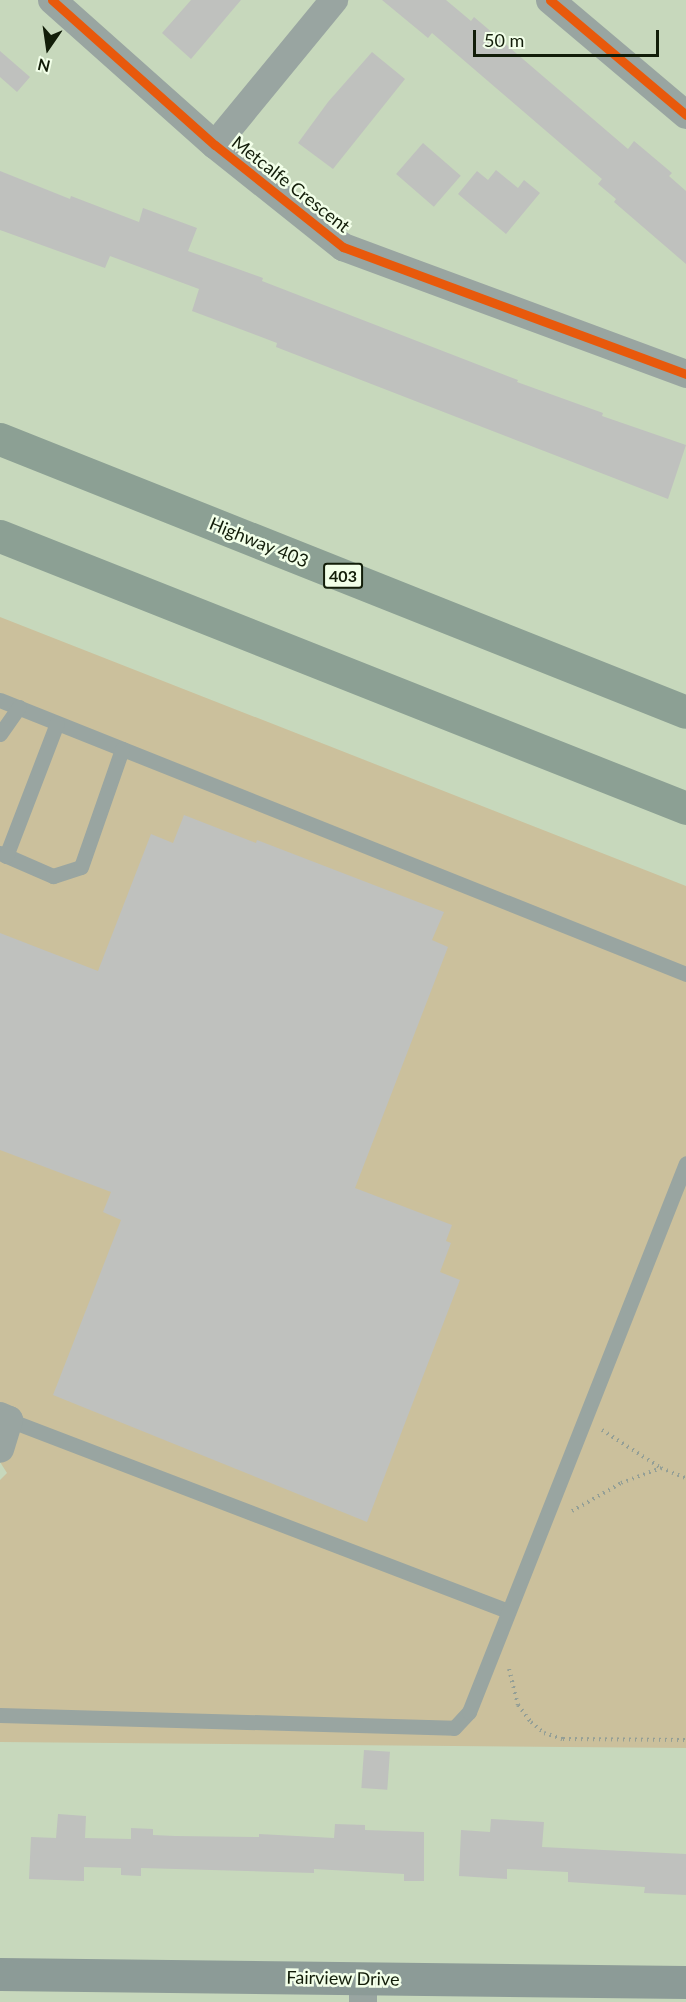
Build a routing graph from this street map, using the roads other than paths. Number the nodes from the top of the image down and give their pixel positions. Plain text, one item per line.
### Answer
1 (52, 0) edge
2 (334, 0) edge
3 (550, 0) edge
4 (686, 115) edge
5 (215, 145) junction
6 (686, 375) edge
7 (0, 439) edge
8 (0, 536) edge
9 (0, 700) edge
10 (19, 707) junction
11 (686, 712) edge
12 (57, 723) junction
13 (0, 734) edge
14 (122, 749) junction
15 (686, 807) edge
16 (3, 855) edge
17 (686, 974) edge
18 (686, 1163) edge
19 (4, 1418) edge
20 (0, 1449) edge
21 (508, 1611) junction
22 (0, 1715) edge
23 (0, 1974) edge
24 (686, 1982) edge
25 (363, 1990) edge

1 - 5 street, Metcalfe Crescent
2 - 5 street
3 - 4 street
5 - 6 street, Metcalfe Crescent
7 - 11 highway, Highway 403 / 403
8 - 15 highway
9 - 10 lane
10 - 12 lane
10 - 13 lane
12 - 14 lane
12 - 16 lane
14 - 16 lane
14 - 17 lane
18 - 21 lane
19 - 20 street
19 - 21 lane
21 - 22 lane
23 - 25 main road, Fairview Drive
24 - 25 main road, Fairview Drive

